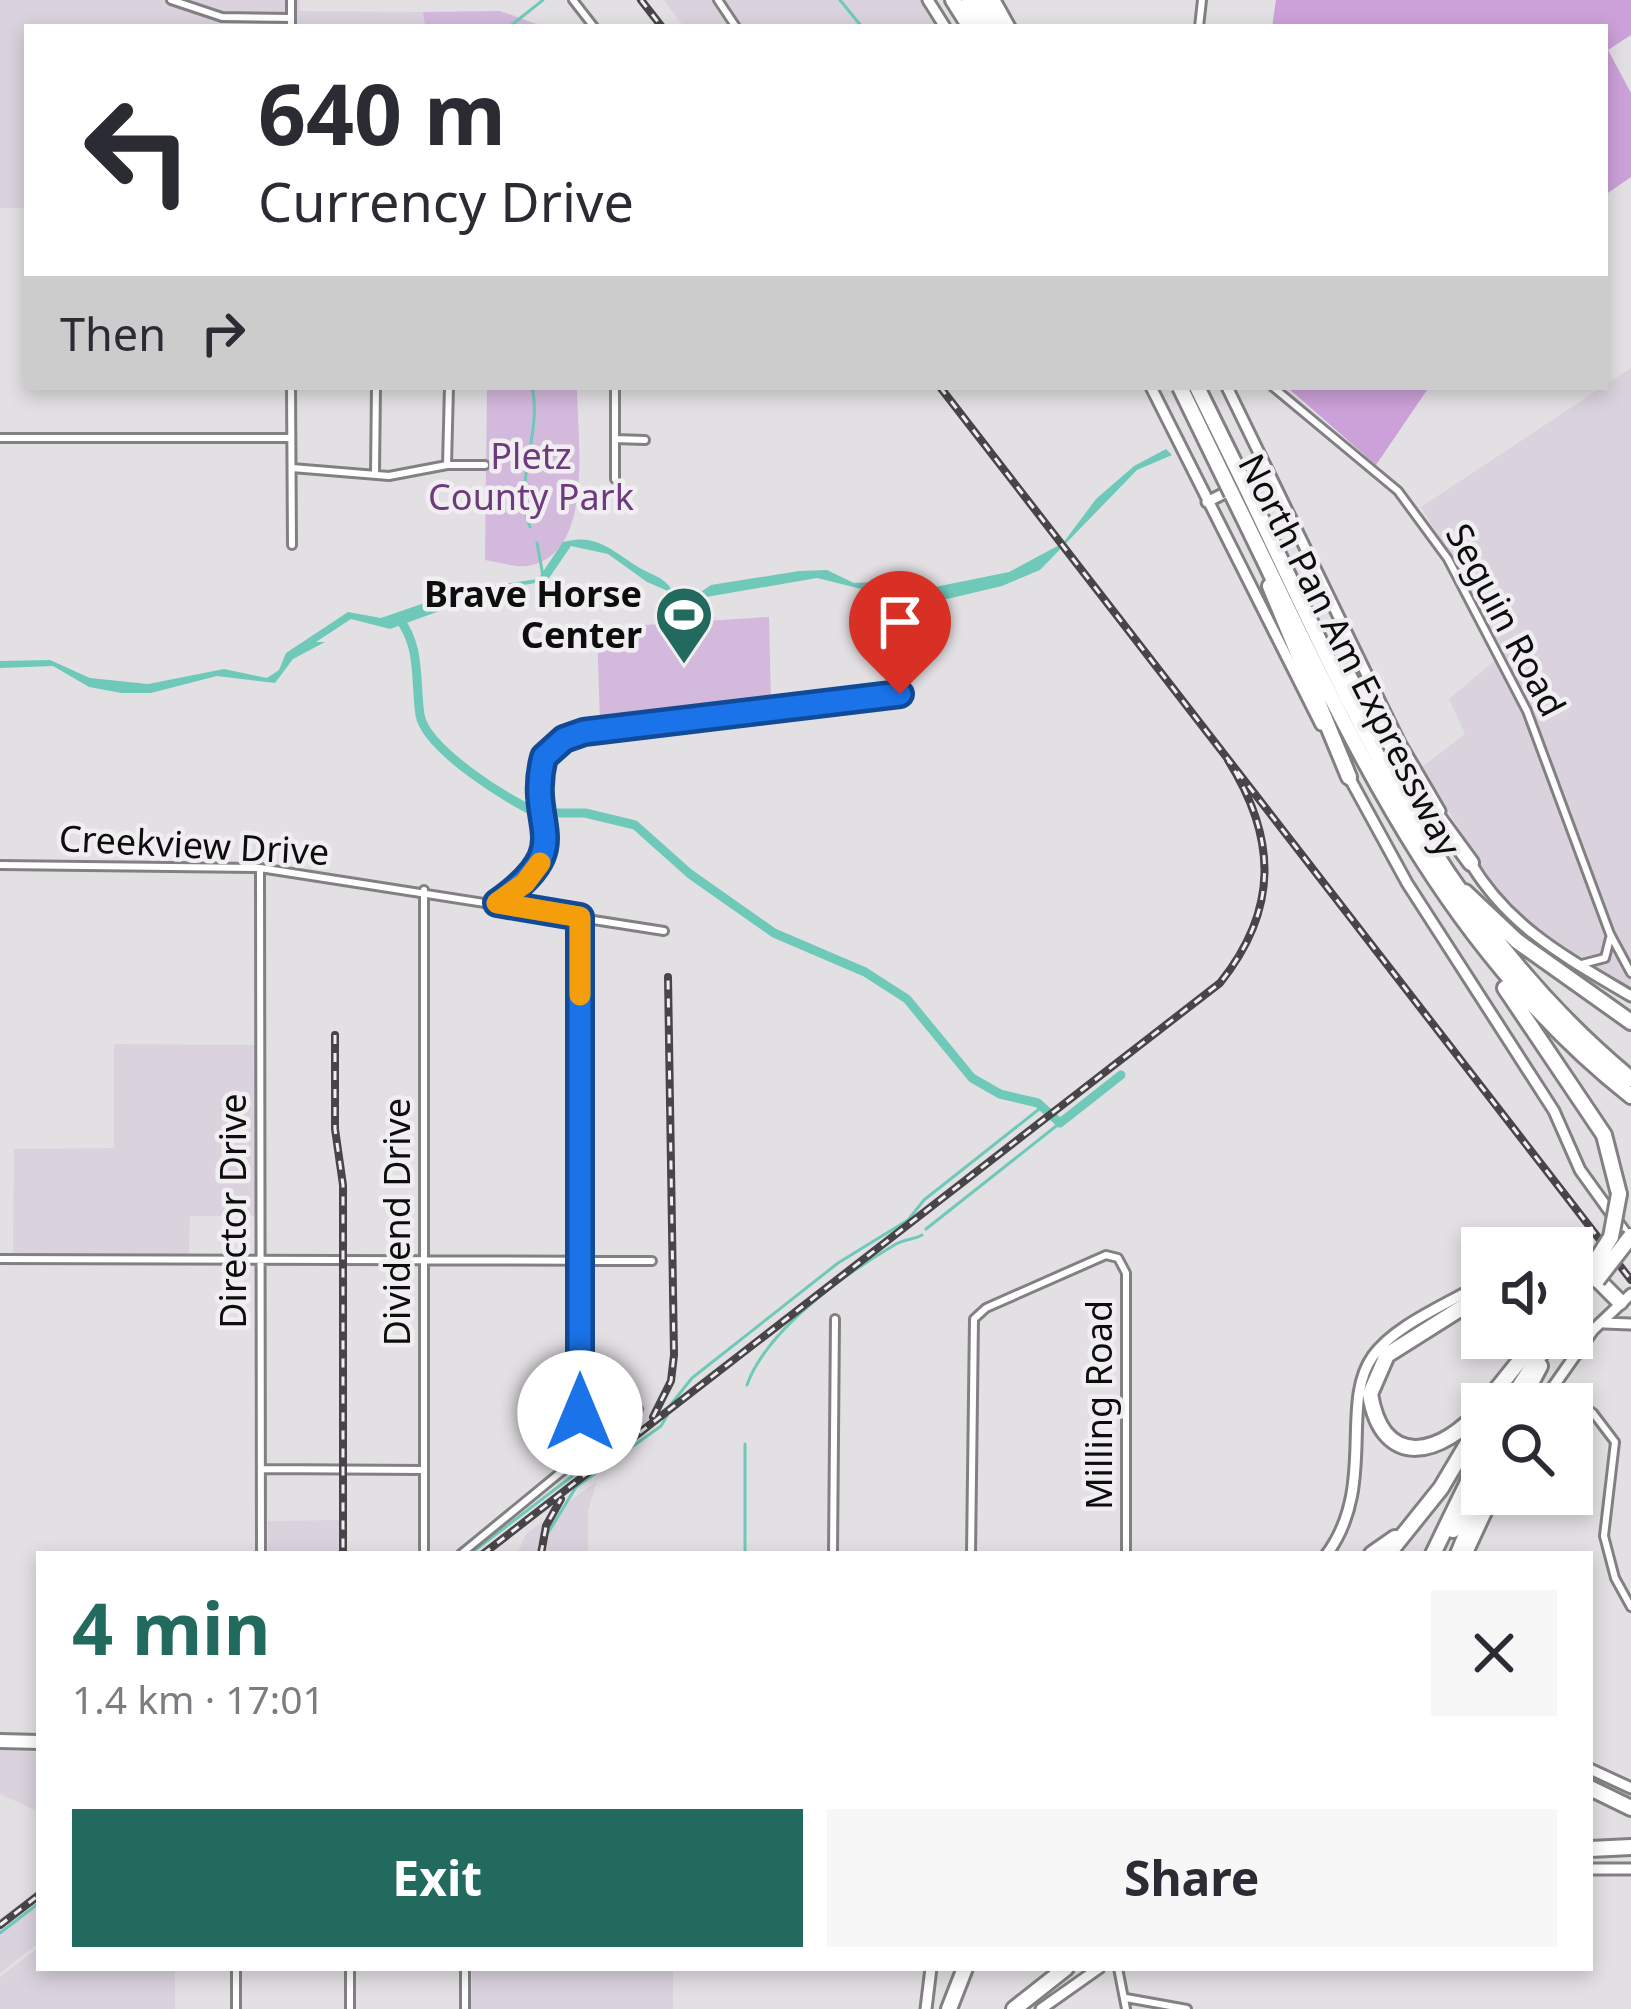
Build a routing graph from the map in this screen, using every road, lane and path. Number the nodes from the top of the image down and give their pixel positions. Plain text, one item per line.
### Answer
1 (171, 0) edge
2 (291, 0) edge
3 (573, 0) edge
4 (291, 22) edge
5 (592, 24) edge
6 (291, 390) edge
7 (376, 390) edge
8 (449, 390) edge
9 (615, 390) edge
10 (1152, 390) edge
11 (1182, 390) edge
12 (1191, 390) edge
13 (1198, 390) edge
14 (1228, 390) edge
15 (1277, 390) edge
16 (1160, 405) junction
17 (0, 438) edge
18 (291, 438) junction
19 (615, 440) junction
20 (645, 440) dead end
21 (447, 464) junction
22 (485, 465) dead end
23 (292, 468) junction
24 (1268, 471) junction
25 (375, 473) junction
26 (615, 479) dead end
27 (1239, 490) junction
28 (1207, 502) junction
29 (1245, 520) junction
30 (292, 545) dead end
31 (1311, 621) junction
32 (900, 694) dead end
33 (1348, 777) junction
34 (1471, 863) junction
35 (0, 865) edge
36 (1437, 865) junction
37 (260, 868) junction
38 (424, 890) junction
39 (497, 903) junction
40 (640, 912) dead end
41 (580, 917) junction
42 (637, 926) junction
43 (664, 931) dead end
44 (1610, 934) junction
45 (1492, 962) junction
46 (1577, 964) junction
47 (1631, 973) edge
48 (1631, 996) edge
49 (1631, 1022) edge
50 (1631, 1079) edge
51 (1631, 1096) edge
52 (1631, 1238) edge
53 (0, 1259) edge
54 (260, 1260) junction
55 (424, 1260) junction
56 (580, 1261) junction
57 (652, 1261) dead end
58 (1593, 1268) edge
59 (1593, 1269) edge
60 (1593, 1279) edge
61 (1461, 1297) edge
62 (1626, 1298) edge
63 (1461, 1308) edge
64 (835, 1319) dead end
65 (1631, 1320) edge
66 (1599, 1324) junction
67 (1522, 1359) edge
68 (1503, 1383) edge
69 (1555, 1383) edge
70 (638, 1408) dead end
71 (1593, 1413) edge
72 (1461, 1431) edge
73 (1461, 1452) edge
74 (580, 1456) junction
75 (261, 1469) junction
76 (424, 1470) junction
77 (1461, 1497) edge
78 (1464, 1515) edge
79 (1473, 1515) edge
80 (1483, 1515) edge
81 (1418, 1520) junction
82 (261, 1551) edge
83 (424, 1551) edge
84 (465, 1551) edge
85 (833, 1551) edge
86 (970, 1551) edge
87 (1126, 1551) edge
88 (1328, 1551) edge
89 (1376, 1551) edge
90 (1391, 1551) edge
91 (1435, 1551) edge
92 (1436, 1551) edge
93 (1463, 1551) edge
94 (1464, 1551) edge
95 (1631, 1607) edge
96 (0, 1741) edge
97 (36, 1742) edge
98 (1593, 1771) edge
99 (1593, 1786) edge
100 (1593, 1788) edge
101 (1631, 1792) edge
102 (1631, 1808) edge
103 (1631, 1847) edge
104 (1593, 1848) edge
105 (1593, 1869) edge
106 (1631, 1869) edge
107 (236, 1971) edge
108 (350, 1971) edge
109 (465, 1971) edge
110 (931, 1971) edge
111 (964, 1971) edge
112 (1062, 1971) edge
113 (1095, 1971) edge
114 (1119, 1971) edge
115 (1126, 1998) junction
116 (236, 2009) edge
117 (350, 2009) edge
118 (465, 2009) edge
119 (926, 2009) edge
120 (949, 2009) edge
121 (1014, 2009) edge
122 (1041, 2009) edge
123 (1126, 2009) edge
124 (1187, 2009) edge

1 - 4 street
2 - 4 street
3 - 5 street
6 - 18 street
7 - 25 street
8 - 21 street
9 - 19 street
10 - 16 main road
11 - 27 highway, North Pan Am Expressway, bridge
12 - 16 main road
13 - 27 highway, North Pan Am Expressway, bridge
14 - 24 main road
15 - 44 street, Seguin Road
16 - 28 main road
17 - 18 street
18 - 23 street
19 - 20 street
19 - 26 street
21 - 22 street
21 - 25 street
23 - 25 street
23 - 30 street
24 - 28 main road
24 - 34 main road
27 - 29 highway, North Pan Am Expressway
27 - 31 highway, North Pan Am Expressway
28 - 33 main road
29 - 33 highway
29 - 45 highway, North Pan Am Expressway
31 - 34 highway
31 - 36 highway, North Pan Am Expressway
32 - 39 street
33 - 52 main road
34 - 46 main road
35 - 37 street, Creekview Drive
36 - 49 highway
36 - 50 highway, North Pan Am Expressway
37 - 38 street, Creekview Drive
37 - 54 street, Director Drive
38 - 39 street, Creekview Drive
38 - 55 street, Dividend Drive
39 - 41 street, Creekview Drive
40 - 42 street
41 - 42 street, Creekview Drive
41 - 56 street
42 - 43 street, Creekview Drive
44 - 46 street
44 - 47 street, Seguin Road
45 - 51 highway, North Pan Am Expressway
45 - 58 highway, bridge
46 - 48 main road
52 - 60 highway, bridge
53 - 54 street
54 - 55 street
54 - 75 street, Director Drive
55 - 56 street
55 - 76 street, Dividend Drive
56 - 57 street
56 - 74 street
59 - 62 highway
61 - 88 main road
62 - 65 main road
62 - 66 main road
63 - 72 highway
64 - 85 street
65 - 66 main road
66 - 69 main road
67 - 68 highway
70 - 74 street
71 - 95 street
73 - 81 highway
74 - 84 street
75 - 76 street
75 - 82 street, Director Drive
76 - 83 street, Dividend Drive
77 - 91 highway
78 - 92 highway
79 - 93 highway
80 - 94 main road
81 - 89 highway
81 - 90 highway
86 - 87 street, Milling Road
96 - 97 main road
98 - 101 main road
99 - 101 highway
100 - 102 highway
103 - 104 highway
105 - 106 main road
107 - 116 street
108 - 117 street
109 - 118 street
110 - 119 main road
111 - 120 highway
112 - 121 highway
113 - 122 main road
114 - 115 street
115 - 123 street
115 - 124 street

